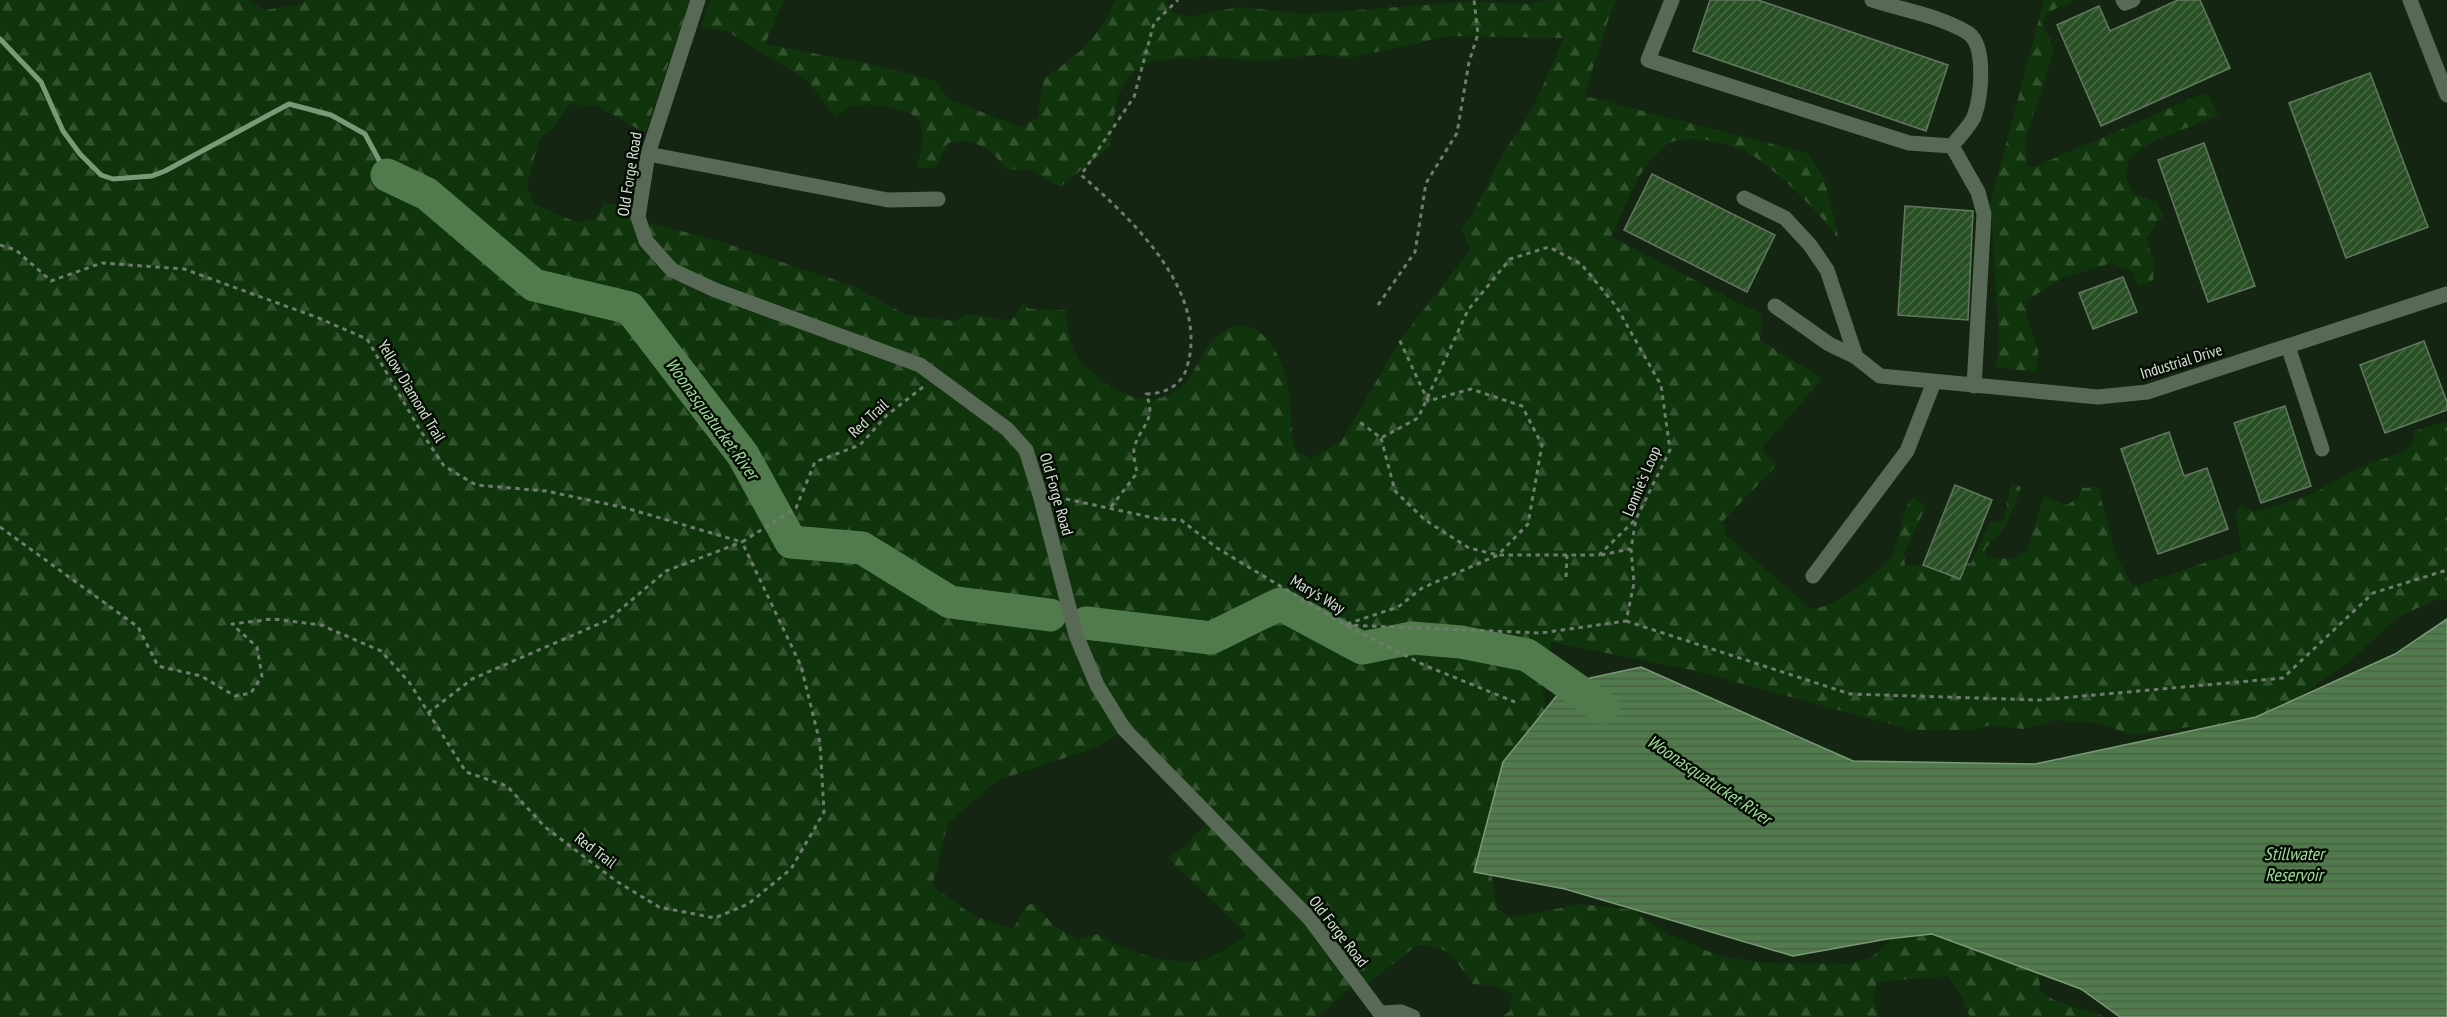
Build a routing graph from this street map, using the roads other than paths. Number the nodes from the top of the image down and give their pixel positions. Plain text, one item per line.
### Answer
1 (698, 0) edge
2 (1672, 0) edge
3 (1872, 0) edge
4 (2123, 0) edge
5 (2133, 0) edge
6 (2410, 0) edge
7 (2444, 76) edge
8 (2447, 95) edge
9 (1952, 147) junction
10 (648, 154) junction
11 (1744, 198) dead end
12 (938, 199) dead end
13 (2447, 294) edge
14 (1775, 306) dead end
15 (2288, 346) junction
16 (1856, 357) junction
17 (1934, 382) junction
18 (1974, 386) junction
19 (2322, 449) dead end
20 (1813, 576) dead end
21 (1382, 1015) edge
22 (1413, 1017) edge

1 - 10 street, Old Forge Road
2 - 9 street
3 - 9 street
4 - 5 street
6 - 7 street
7 - 8 street
9 - 18 street
10 - 12 street
10 - 21 street, Old Forge Road
11 - 16 street
13 - 15 street, Industrial Drive
14 - 16 street
15 - 18 street, Industrial Drive
15 - 19 street
16 - 17 street, Industrial Drive
17 - 18 street, Industrial Drive
17 - 20 street
21 - 22 street

